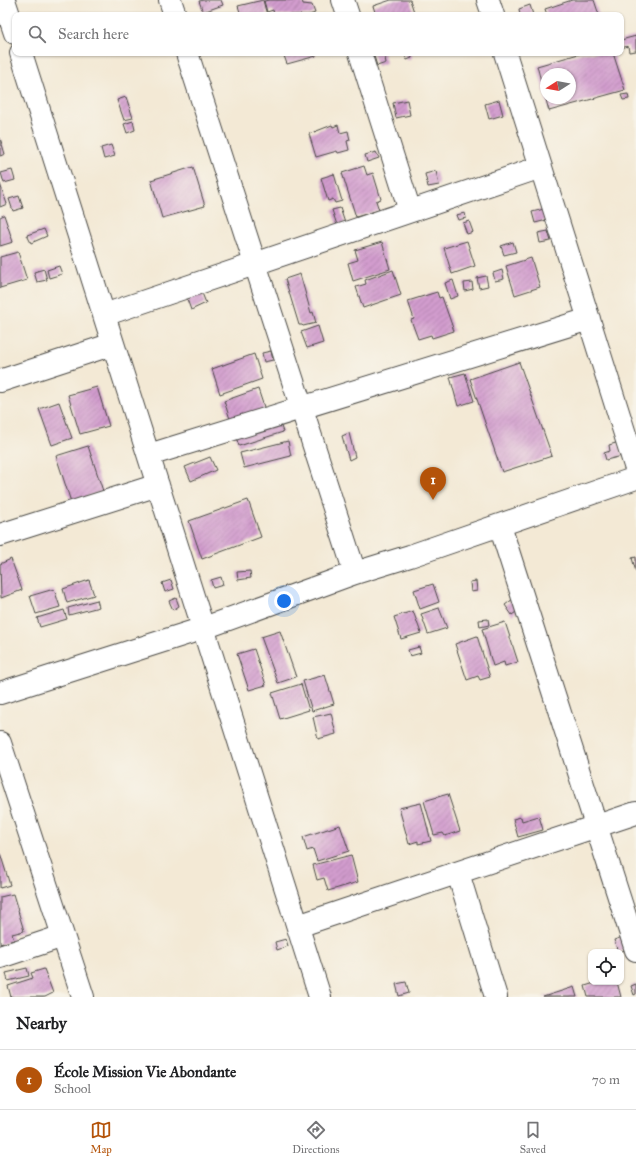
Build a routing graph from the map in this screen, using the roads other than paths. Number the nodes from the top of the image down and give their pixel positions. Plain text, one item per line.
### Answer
1 (4, 0) edge
2 (170, 0) edge
3 (343, 0) edge
4 (488, 0) edge
5 (174, 12) edge
6 (347, 12) edge
7 (492, 12) edge
8 (12, 25) edge
9 (22, 56) edge
10 (188, 56) edge
11 (361, 56) edge
12 (506, 56) edge
13 (541, 166) junction
14 (410, 211) junction
15 (255, 264) junction
16 (104, 315) junction
17 (589, 319) junction
18 (113, 344) junction
19 (0, 381) edge
20 (302, 408) junction
21 (149, 455) junction
22 (636, 469) edge
23 (636, 478) edge
24 (158, 485) junction
25 (500, 526) junction
26 (0, 535) edge
27 (355, 573) junction
28 (204, 628) junction
29 (0, 692) edge
30 (0, 743) edge
31 (636, 813) edge
32 (596, 827) junction
33 (458, 873) junction
34 (298, 926) junction
35 (63, 936) junction
36 (636, 950) edge
37 (0, 957) edge
38 (83, 997) edge
39 (320, 997) edge
40 (496, 997) edge

1 - 8 street
2 - 5 street
3 - 6 street
4 - 7 street
9 - 16 street
10 - 15 street
11 - 14 street
12 - 13 street
13 - 14 street
13 - 17 street
14 - 15 street
15 - 16 street
15 - 20 street
16 - 18 street
17 - 20 street
17 - 22 street
18 - 19 street
18 - 21 street
20 - 21 street
20 - 27 street
21 - 24 street
23 - 25 street
24 - 26 street
24 - 28 street
25 - 27 street
25 - 32 street
27 - 28 street
28 - 29 street
28 - 34 street
30 - 35 street
31 - 32 street
32 - 33 street
32 - 36 street
33 - 34 street
33 - 40 street
34 - 39 street
35 - 37 street
35 - 38 street

